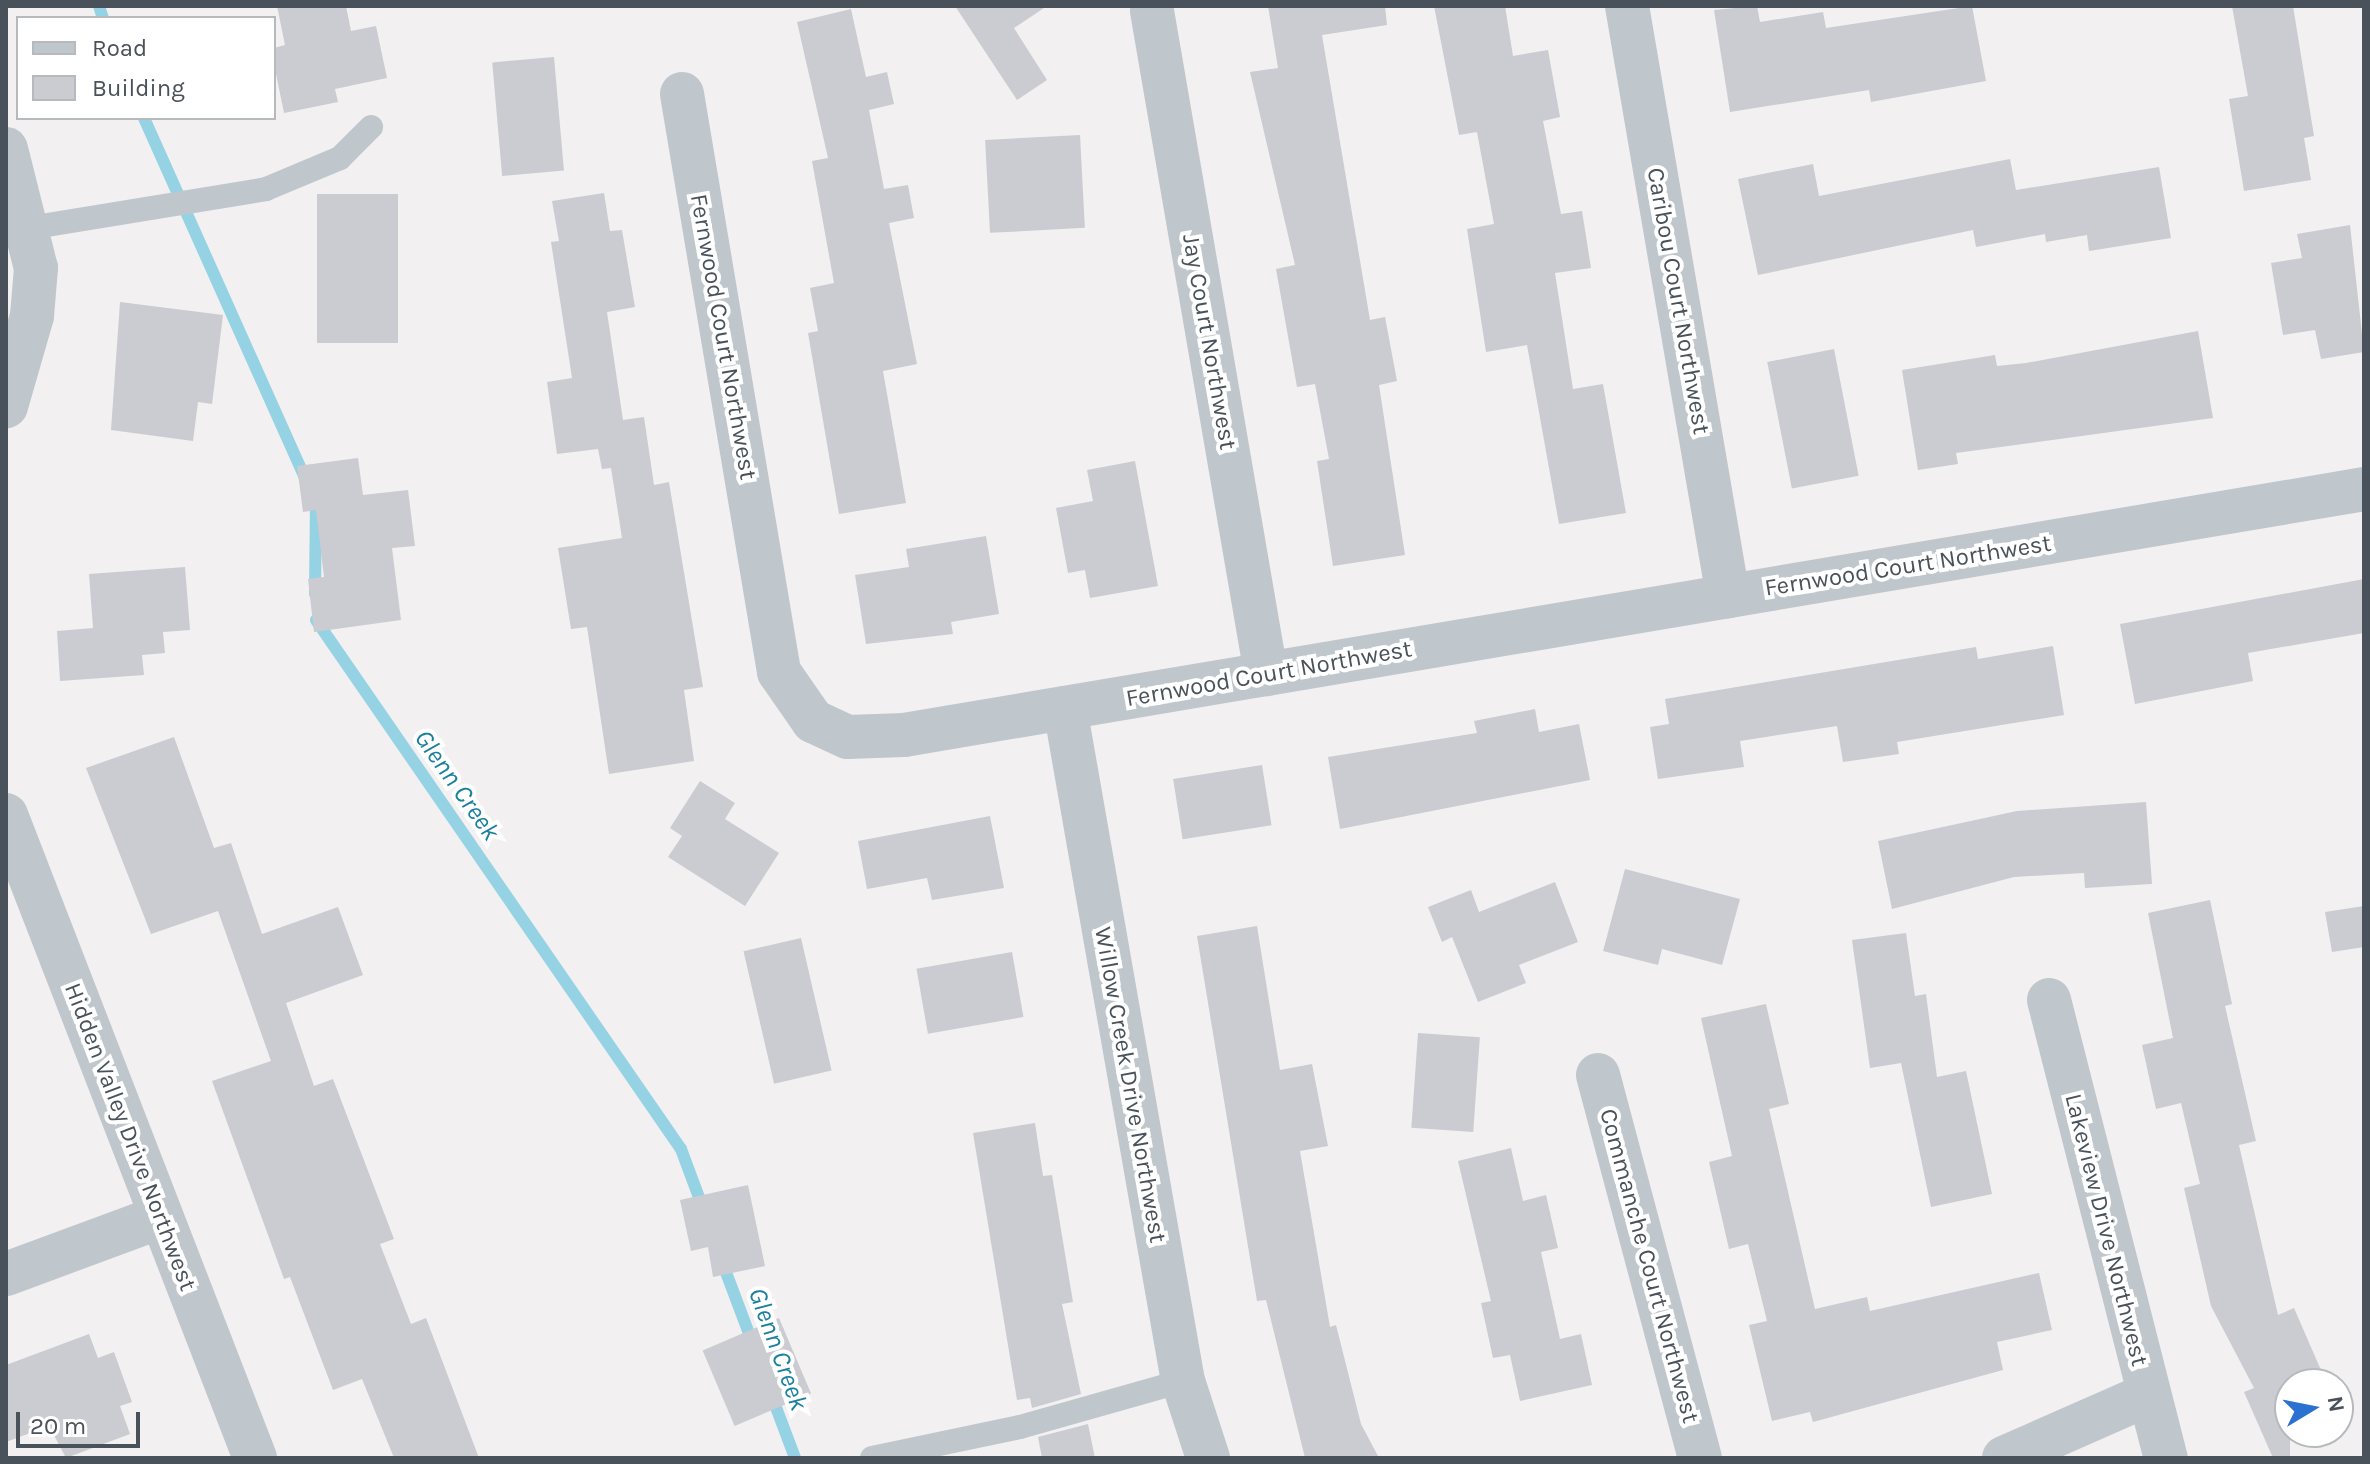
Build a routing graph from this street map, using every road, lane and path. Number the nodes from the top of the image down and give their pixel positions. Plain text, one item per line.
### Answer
1 (1627, 6) edge
2 (1152, 11) dead end
3 (682, 94) dead end
4 (371, 127) dead end
5 (6, 149) edge
6 (29, 228) junction
7 (6, 406) edge
8 (2364, 489) edge
9 (1728, 596) junction
10 (1266, 674) junction
11 (1065, 708) junction
12 (6, 815) edge
13 (2049, 1000) dead end
14 (1598, 1075) dead end
15 (160, 1217) junction
16 (6, 1274) edge
17 (1183, 1381) junction
18 (2147, 1395) junction
19 (255, 1458) edge
20 (872, 1458) edge
21 (1208, 1458) edge
22 (1700, 1458) edge
23 (2004, 1458) edge
24 (2166, 1458) edge

1 - 9 street, Caribou Court Northwest
2 - 10 street, Jay Court Northwest
3 - 11 street, Fernwood Court Northwest
4 - 6 lane
5 - 6 street
6 - 7 street
8 - 9 street, Fernwood Court Northwest
9 - 10 street, Fernwood Court Northwest
10 - 11 street, Fernwood Court Northwest
11 - 17 street, Willow Creek Drive Northwest
12 - 15 street, Hidden Valley Drive Northwest
13 - 18 street, Lakeview Drive Northwest
14 - 22 street, Commanche Court Northwest
15 - 16 street
15 - 19 street, Hidden Valley Drive Northwest
17 - 20 lane
17 - 21 street, Willow Creek Drive Northwest
18 - 23 street
18 - 24 street, Lakeview Drive Northwest

